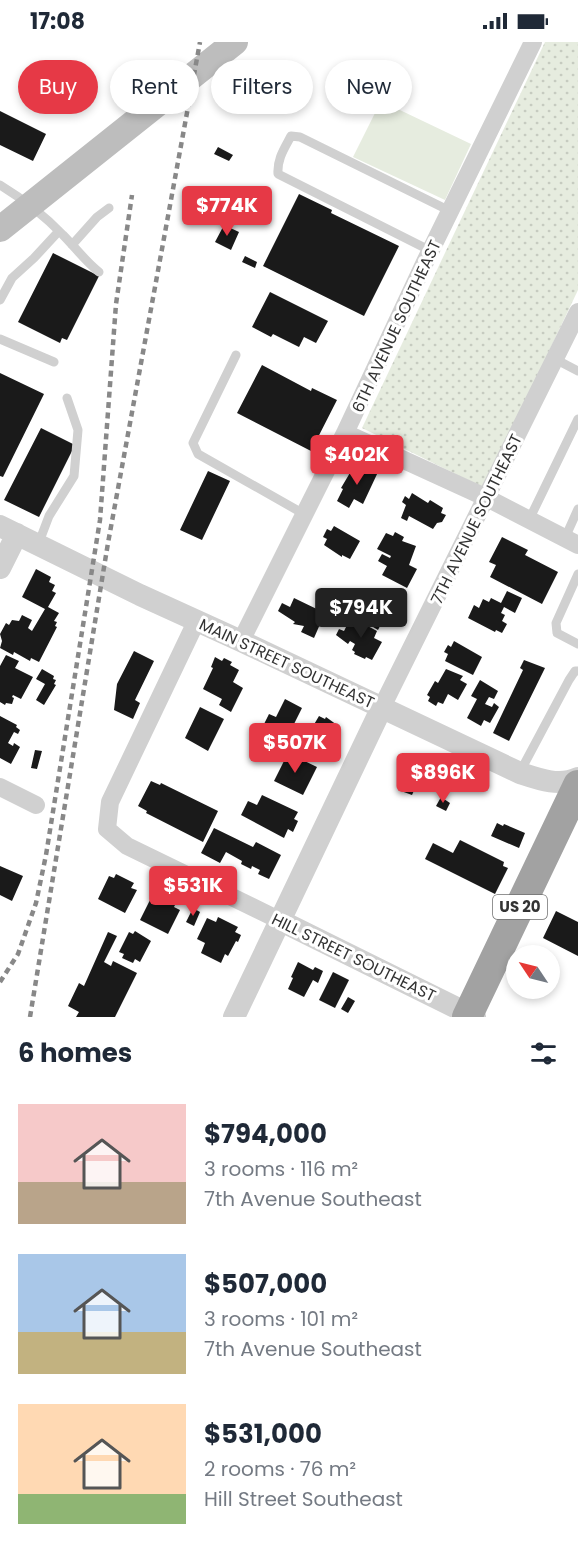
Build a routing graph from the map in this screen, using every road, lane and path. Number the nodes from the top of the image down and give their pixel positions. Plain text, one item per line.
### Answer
1 (235, 42) edge
2 (533, 42) edge
3 (0, 184) edge
4 (31, 204) junction
5 (109, 208) dead end
6 (450, 211) junction
7 (0, 229) edge
8 (59, 231) junction
9 (72, 245) junction
10 (431, 251) junction
11 (99, 272) dead end
12 (0, 300) edge
13 (578, 312) edge
14 (0, 339) edge
15 (236, 355) dead end
16 (555, 359) junction
17 (54, 362) dead end
18 (578, 371) edge
19 (67, 398) dead end
20 (578, 419) edge
21 (345, 433) junction
22 (487, 498) junction
23 (578, 509) edge
24 (304, 514) junction
25 (530, 520) junction
26 (8, 530) edge
27 (571, 542) edge
28 (38, 545) junction
29 (0, 568) edge
30 (578, 574) edge
31 (196, 622) junction
32 (241, 640) junction
33 (578, 644) edge
34 (578, 671) edge
35 (382, 707) junction
36 (520, 773) junction
37 (0, 787) edge
38 (576, 792) edge
39 (36, 805) dead end
40 (280, 921) junction
41 (470, 1016) edge
42 (234, 1017) edge

1 - 4 main road
2 - 6 street, 6TH AVENUE SOUTHEAST
3 - 4 lane
4 - 7 main road
4 - 8 lane
5 - 9 lane
6 - 10 street, 6TH AVENUE SOUTHEAST
6 - 10 lane
8 - 9 lane
8 - 12 lane
9 - 11 lane
10 - 21 street, 6TH AVENUE SOUTHEAST
13 - 16 street, 7TH AVENUE SOUTHEAST
14 - 17 lane
15 - 24 lane
16 - 18 lane
16 - 22 street, 7TH AVENUE SOUTHEAST
19 - 28 lane
20 - 25 lane
21 - 22 street
21 - 24 street, 6TH AVENUE SOUTHEAST
22 - 25 street
22 - 35 street, 7TH AVENUE SOUTHEAST
23 - 27 lane
24 - 32 street, 6TH AVENUE SOUTHEAST
25 - 27 street
26 - 28 street, MAIN STREET SOUTHEAST
26 - 29 street
28 - 31 street, MAIN STREET SOUTHEAST
30 - 33 lane
31 - 32 street, MAIN STREET SOUTHEAST
31 - 40 street, HILL STREET SOUTHEAST
32 - 35 street, MAIN STREET SOUTHEAST
34 - 36 lane
35 - 36 street, MAIN STREET SOUTHEAST
35 - 40 street, 7TH AVENUE SOUTHEAST
36 - 38 street, MAIN STREET SOUTHEAST
37 - 39 street
38 - 41 highway, US 20
40 - 41 street, HILL STREET SOUTHEAST
40 - 42 street, 7TH AVENUE SOUTHEAST

